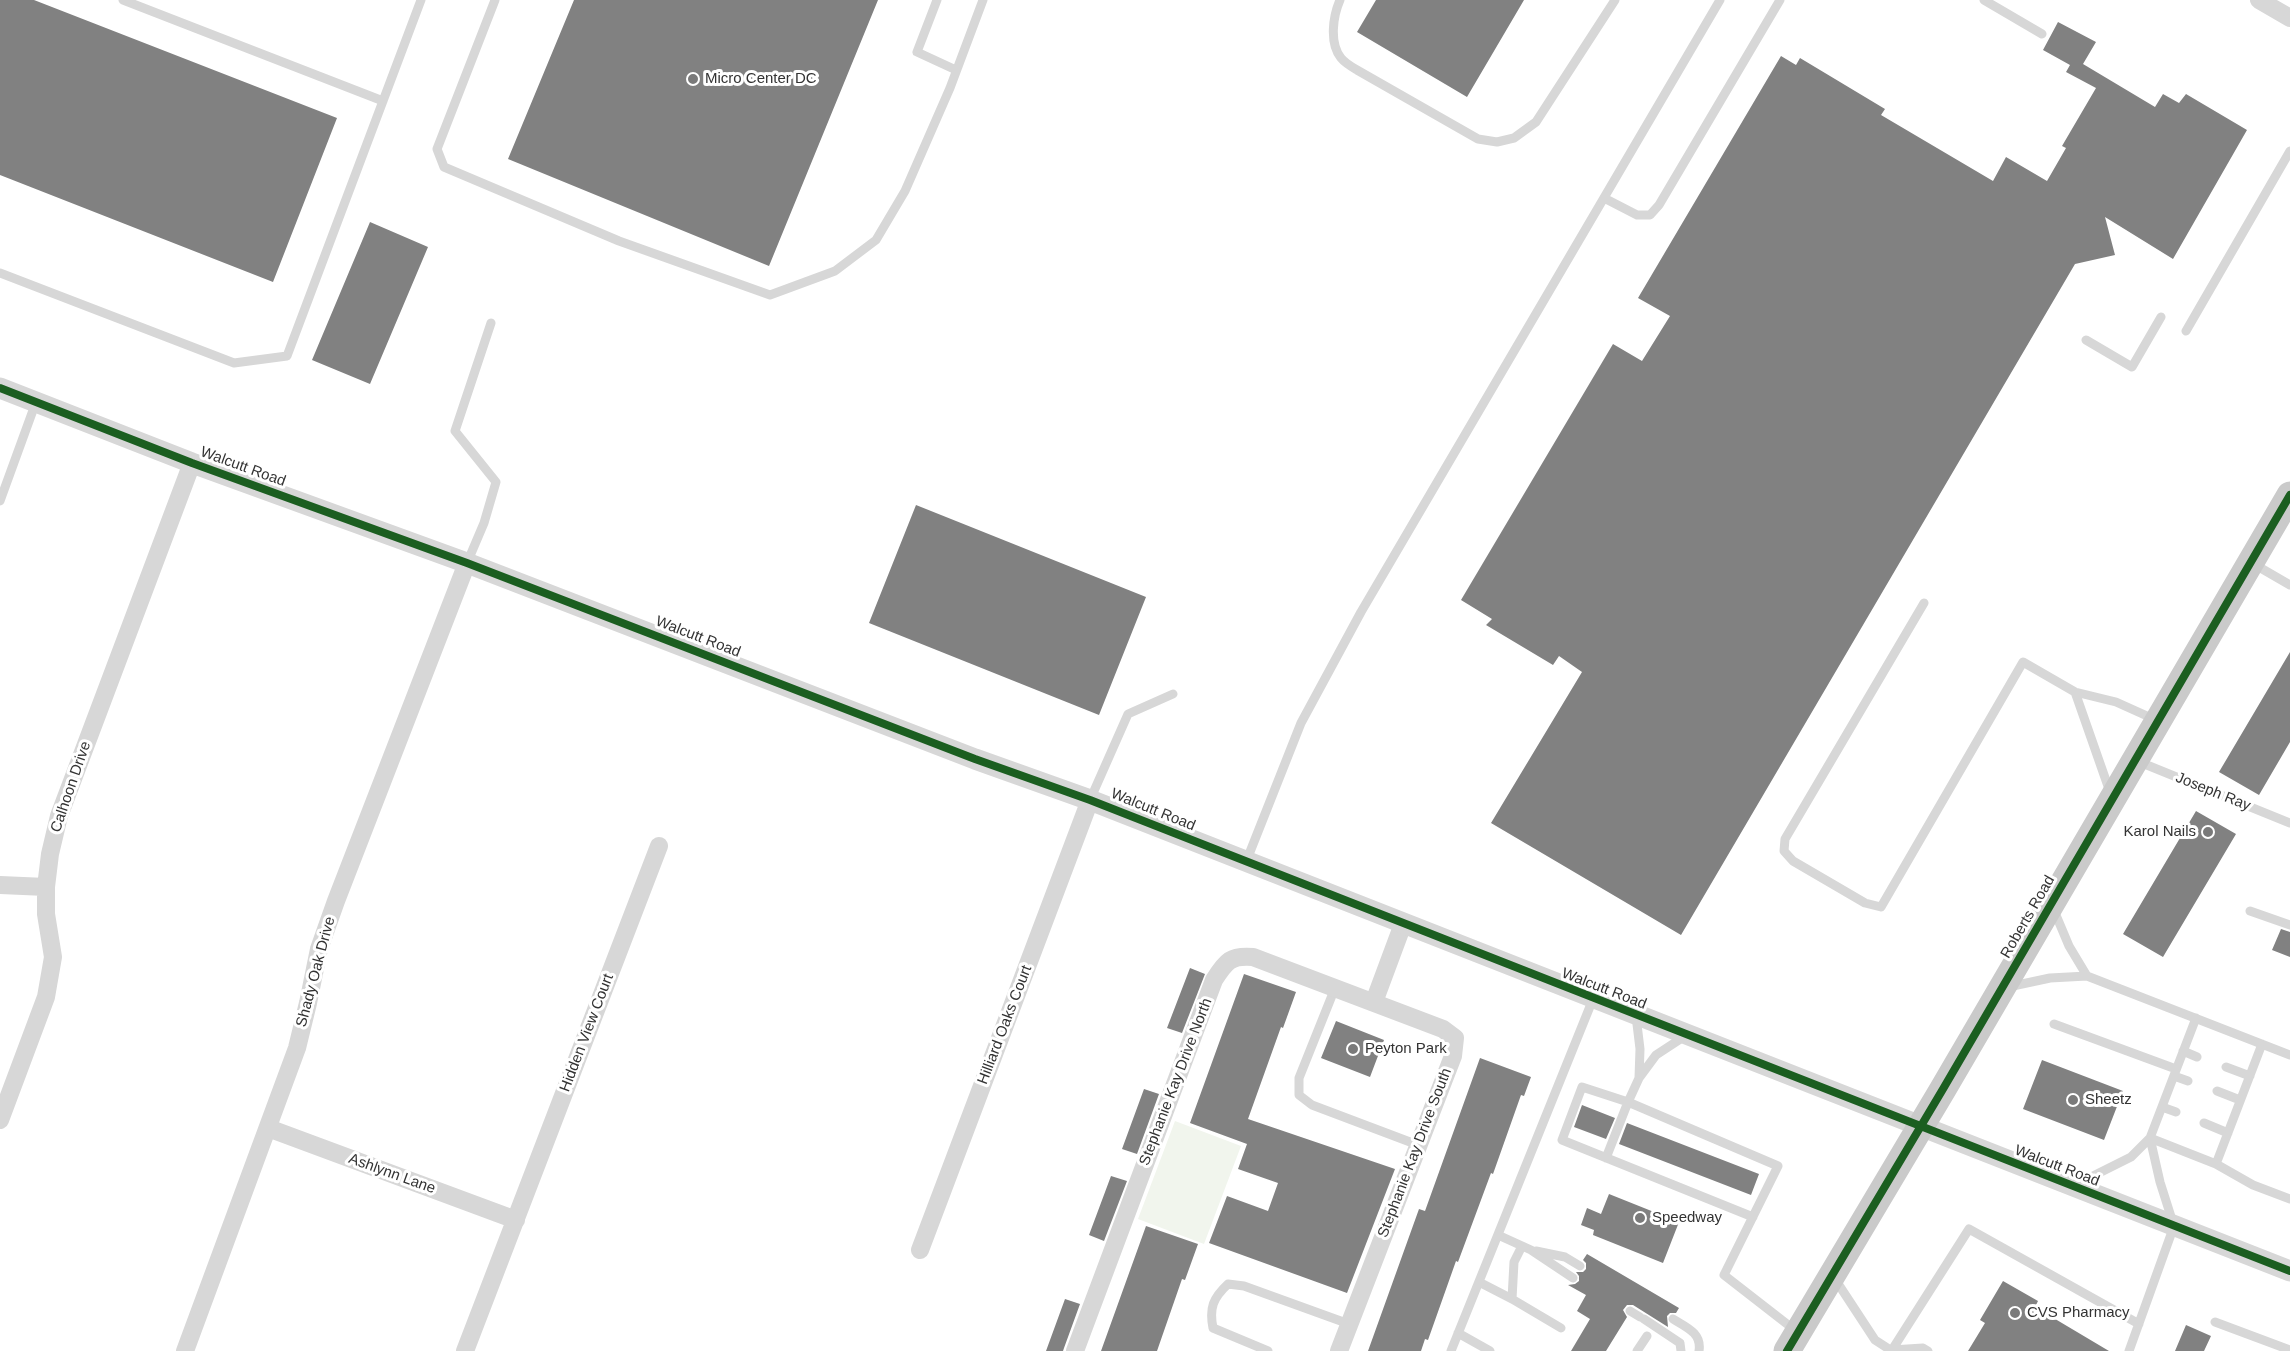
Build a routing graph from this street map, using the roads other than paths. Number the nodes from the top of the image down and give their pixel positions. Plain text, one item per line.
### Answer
1 (123, 0) edge
2 (421, 0) edge
3 (495, 0) edge
4 (937, 0) edge
5 (983, 0) edge
6 (1340, 0) edge
7 (1615, 0) edge
8 (1720, 0) edge
9 (1780, 0) edge
10 (1984, 0) edge
11 (2259, 0) edge
12 (2290, 18) edge
13 (2042, 34) dead end
14 (956, 70) junction
15 (383, 101) junction
16 (2290, 151) edge
17 (1604, 198) junction
18 (0, 273) edge
19 (2161, 317) dead end
20 (491, 323) dead end
21 (2186, 331) dead end
22 (2086, 340) dead end
23 (0, 388) edge
24 (37, 402) junction
25 (192, 463) junction
26 (2290, 495) edge
27 (0, 501) edge
28 (2250, 562) junction
29 (467, 563) junction
30 (2290, 585) edge
31 (1924, 603) dead end
32 (2075, 692) junction
33 (1173, 694) dead end
34 (2158, 721) junction
35 (2135, 760) junction
36 (1090, 800) junction
37 (2113, 800) junction
38 (2290, 823) edge
39 (658, 846) dead end
40 (1246, 862) junction
41 (0, 885) edge
42 (46, 886) junction
43 (2051, 903) junction
44 (2250, 911) dead end
45 (1403, 924) junction
46 (2290, 925) edge
47 (2087, 976) junction
48 (1335, 988) junction
49 (2001, 989) junction
50 (1593, 999) junction
51 (1374, 1002) junction
52 (1636, 1016) junction
53 (2196, 1018) junction
54 (2054, 1024) dead end
55 (1687, 1035) junction
56 (2262, 1044) junction
57 (2183, 1051) junction
58 (2290, 1055) edge
59 (2198, 1057) dead end
60 (2226, 1067) dead end
61 (2175, 1072) junction
62 (2250, 1076) junction
63 (1639, 1077) junction
64 (2188, 1081) dead end
65 (2217, 1091) dead end
66 (2240, 1100) junction
67 (1628, 1102) junction
68 (2162, 1107) junction
69 (2176, 1112) dead end
70 (0, 1120) edge
71 (2204, 1123) dead end
72 (268, 1128) junction
73 (1920, 1128) junction
74 (2228, 1133) junction
75 (2150, 1138) junction
76 (1418, 1144) junction
77 (1606, 1158) junction
78 (2216, 1164) junction
79 (2071, 1186) junction
80 (2290, 1199) edge
81 (1753, 1217) junction
82 (516, 1220) junction
83 (2174, 1226) junction
84 (1498, 1235) junction
85 (1526, 1248) junction
86 (920, 1250) dead end
87 (1580, 1266) dead end
88 (2290, 1271) edge
89 (1833, 1275) junction
90 (1573, 1278) dead end
91 (1479, 1282) junction
92 (1512, 1299) junction
93 (1630, 1311) dead end
94 (1673, 1319) dead end
95 (2215, 1322) dead end
96 (1349, 1324) junction
97 (2139, 1324) junction
98 (1561, 1328) dead end
99 (1458, 1333) junction
100 (1647, 1336) dead end
101 (1792, 1342) edge
102 (2290, 1350) edge
103 (185, 1351) edge
104 (465, 1351) edge
105 (1075, 1351) edge
106 (1268, 1351) edge
107 (1339, 1351) edge
108 (1451, 1351) edge
109 (1490, 1351) edge
110 (1637, 1351) edge
111 (1681, 1351) edge
112 (1699, 1351) edge
113 (1892, 1351) edge
114 (1928, 1351) edge
115 (2129, 1351) edge

1 - 15 lane
2 - 15 lane
3 - 14 lane
4 - 14 lane
5 - 14 lane
6 - 7 lane
8 - 17 lane
9 - 17 lane
10 - 13 lane
11 - 12 street
15 - 18 lane
16 - 21 lane
17 - 40 lane
19 - 22 lane
20 - 29 lane
23 - 24 street, Walcutt Road
24 - 25 street, Walcutt Road
24 - 27 lane
25 - 29 street, Walcutt Road
25 - 42 street, Calhoon Drive
26 - 28 main road, Roberts Road
28 - 30 lane
28 - 34 main road, Roberts Road
29 - 36 street, Walcutt Road
29 - 72 street, Shady Oak Drive
31 - 32 lane
32 - 34 lane
32 - 37 lane
33 - 36 lane
34 - 35 main road, Roberts Road
35 - 37 main road, Roberts Road
35 - 38 lane, Joseph Ray
36 - 40 street, Walcutt Road
36 - 86 street, Hilliard Oaks Court
37 - 43 main road, Roberts Road
39 - 82 street, Hidden View Court
40 - 45 street, Walcutt Road
41 - 42 street
42 - 70 street, Calhoon Drive
43 - 47 lane
43 - 49 main road, Roberts Road
44 - 46 lane
45 - 50 street, Walcutt Road
45 - 51 street
47 - 49 lane
47 - 53 lane
48 - 51 street, Stephanie Kay Drive North
48 - 76 lane
48 - 105 street, Stephanie Kay Drive North
49 - 73 main road, Roberts Road
50 - 52 street, Walcutt Road
50 - 84 lane
51 - 76 street, Stephanie Kay Drive South
52 - 55 street, Walcutt Road
52 - 63 lane
53 - 56 lane
53 - 57 lane
54 - 61 lane
55 - 63 lane
55 - 73 street, Walcutt Road
56 - 58 lane
56 - 62 lane
57 - 59 lane
57 - 61 lane
60 - 62 lane
61 - 64 lane
61 - 68 lane
62 - 66 lane
63 - 67 lane
65 - 66 lane
66 - 74 lane
67 - 77 lane
67 - 77 lane
67 - 81 lane
68 - 69 lane
68 - 75 lane
71 - 74 lane
72 - 82 street, Ashlynn Lane
72 - 103 street, Shady Oak Drive
73 - 79 street, Walcutt Road
73 - 89 main road, Roberts Road
74 - 78 lane
75 - 78 lane
75 - 79 lane
75 - 83 lane
76 - 96 street, Stephanie Kay Drive South
77 - 81 lane
78 - 80 lane
79 - 83 street, Walcutt Road
81 - 101 lane
82 - 104 street, Hidden View Court
83 - 88 street, Walcutt Road
83 - 97 lane
84 - 85 lane
84 - 91 lane
85 - 87 lane
85 - 90 lane
85 - 92 lane
89 - 101 main road, Roberts Road
89 - 113 lane
91 - 92 lane
91 - 99 lane
92 - 98 lane
93 - 111 lane
94 - 112 lane
95 - 102 lane
96 - 106 lane
96 - 107 street, Stephanie Kay Drive South
97 - 113 lane
97 - 115 lane
99 - 108 lane
99 - 109 lane
100 - 110 lane
113 - 114 lane

